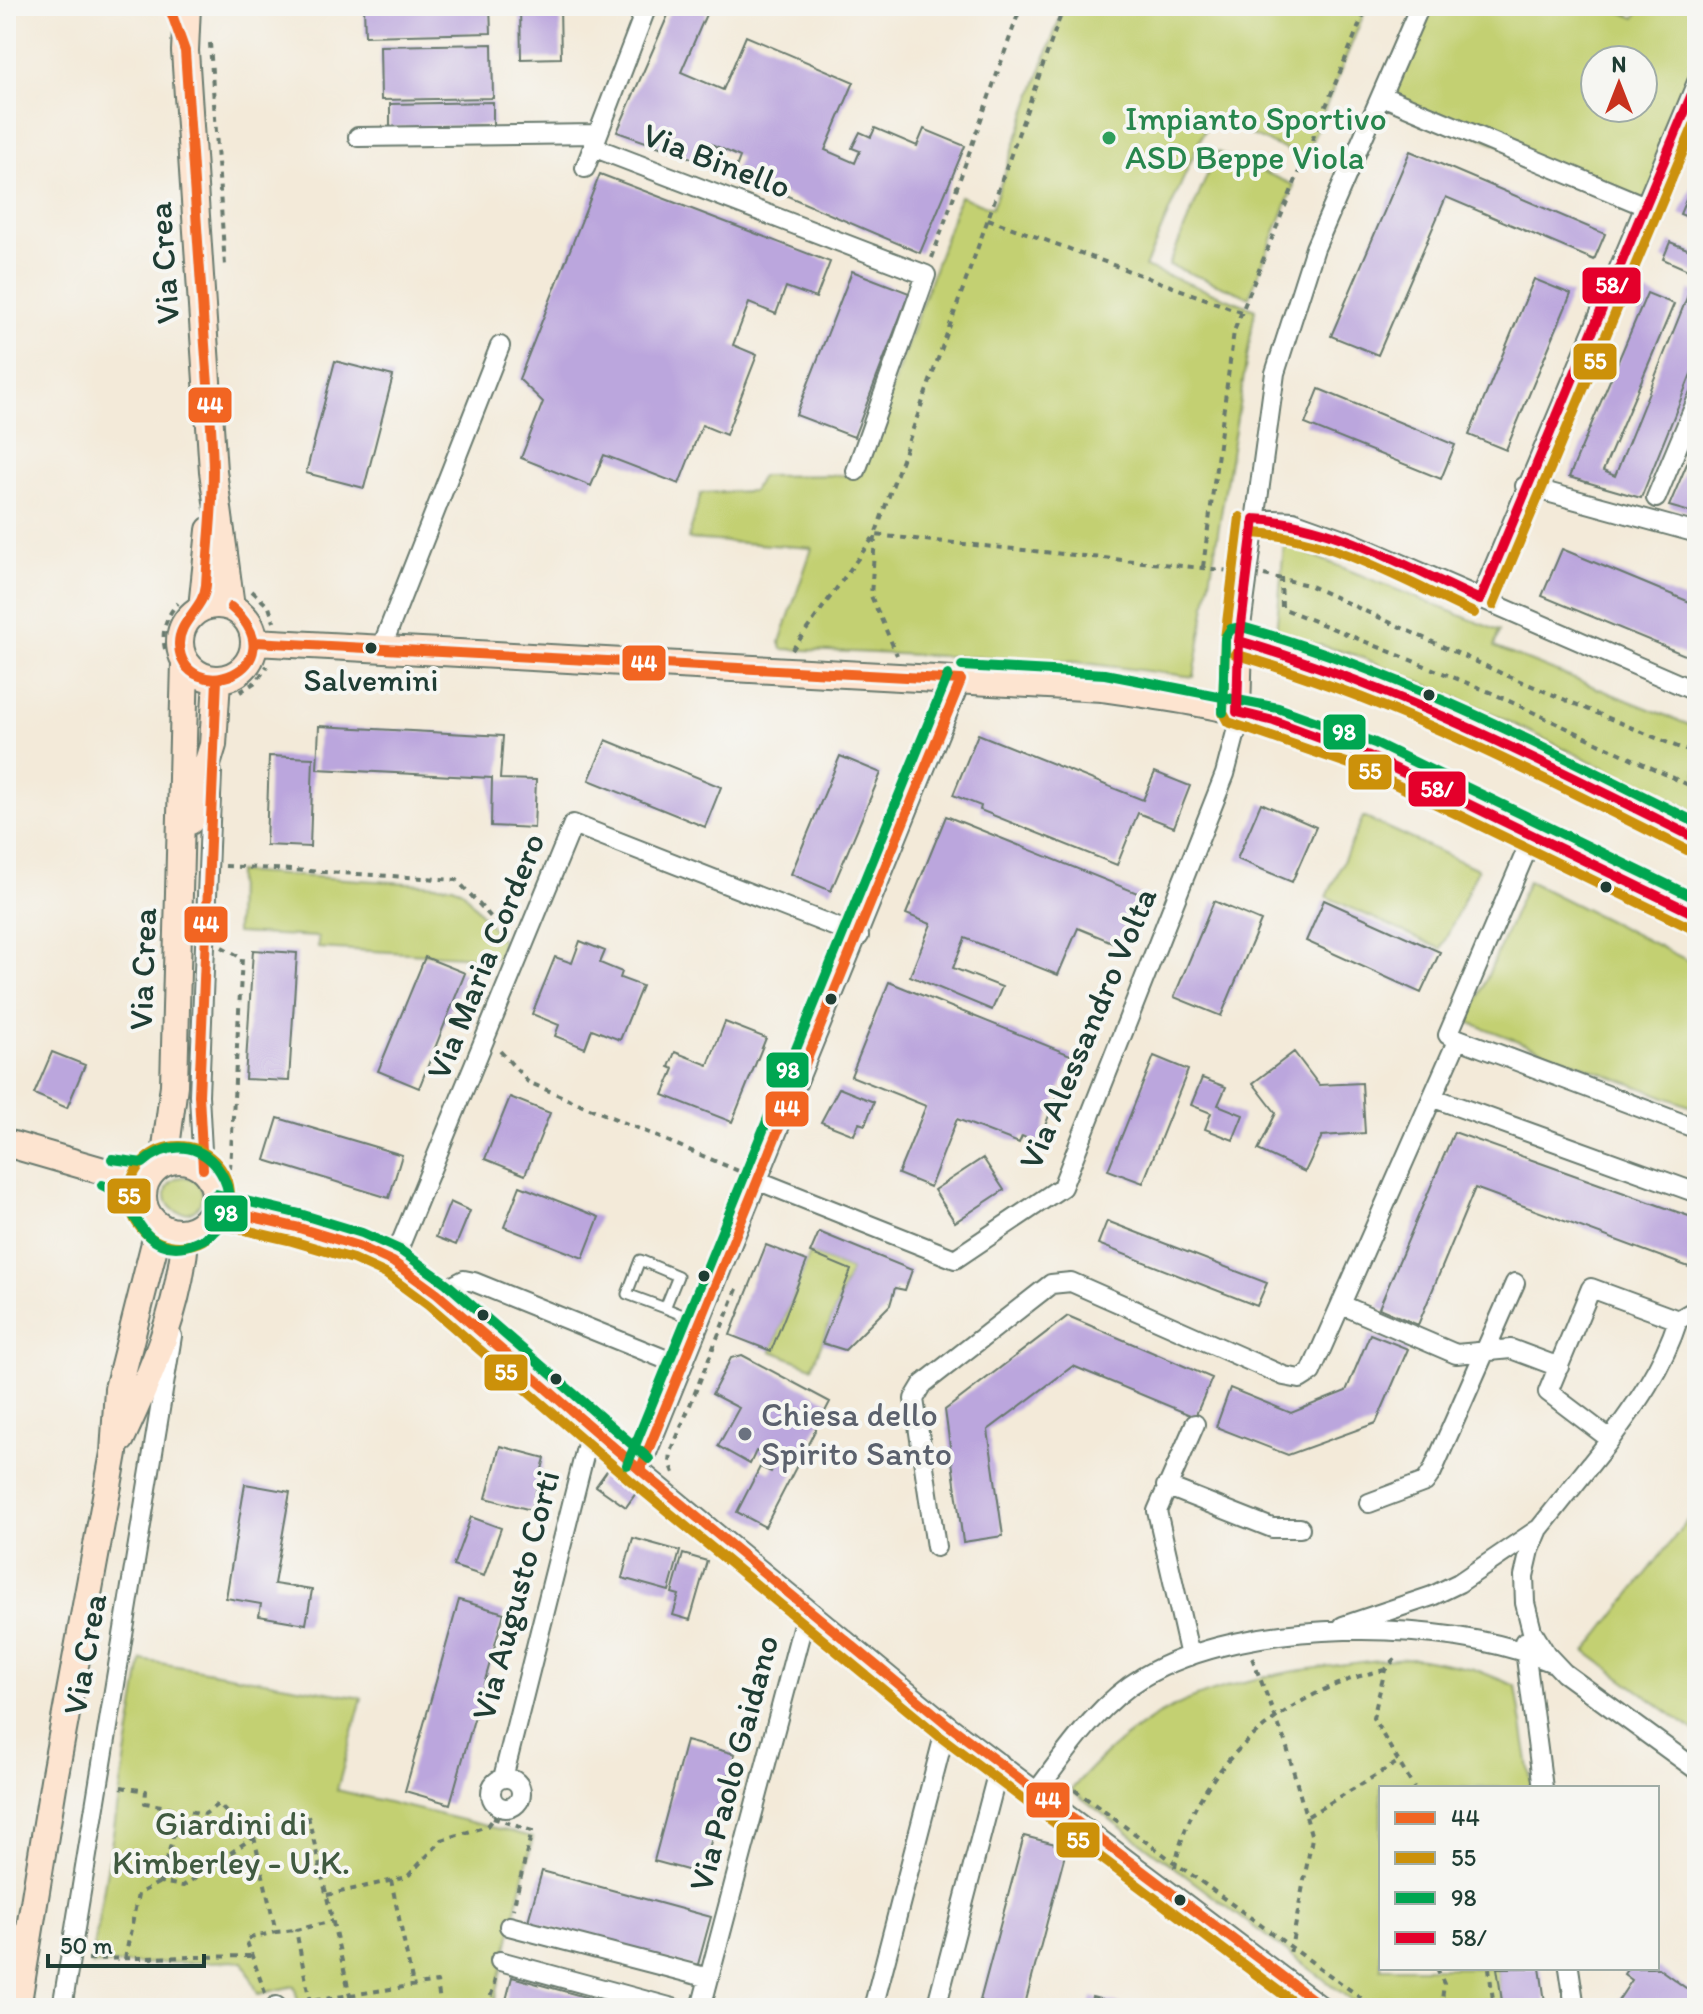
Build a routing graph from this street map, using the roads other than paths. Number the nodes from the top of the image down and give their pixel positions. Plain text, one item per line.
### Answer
1 (169, 6) edge
2 (187, 6) edge
3 (647, 6) edge
4 (1420, 6) edge
5 (185, 51) junction
6 (1697, 82) edge
7 (1382, 96) junction
8 (358, 137) dead end
9 (595, 140) junction
10 (585, 168) dead end
11 (1645, 206) junction
12 (500, 346) dead end
13 (1697, 400) edge
14 (213, 471) junction
15 (856, 471) dead end
16 (1525, 486) junction
17 (1656, 498) dead end
18 (1254, 519) junction
19 (1697, 533) edge
20 (195, 600) junction
21 (1480, 600) junction
22 (231, 607) junction
23 (1239, 641) junction
24 (255, 642) junction
25 (381, 649) junction
26 (176, 661) junction
27 (217, 680) junction
28 (961, 680) junction
29 (1697, 692) edge
30 (1237, 712) junction
31 (213, 745) junction
32 (1533, 835) junction
33 (1697, 839) edge
34 (182, 855) junction
35 (1697, 915) edge
36 (859, 936) junction
37 (1458, 1039) junction
38 (1434, 1098) junction
39 (1697, 1129) edge
40 (6, 1143) edge
41 (168, 1174) junction
42 (759, 1181) junction
43 (1697, 1193) edge
44 (213, 1208) junction
45 (148, 1231) junction
46 (186, 1232) junction
47 (393, 1262) junction
48 (1515, 1283) dead end
49 (437, 1294) junction
50 (1342, 1305) junction
51 (665, 1308) junction
52 (1697, 1309) edge
53 (174, 1312) junction
54 (1678, 1320) junction
55 (700, 1322) junction
56 (1485, 1351) junction
57 (682, 1366) junction
58 (1559, 1367) junction
59 (1195, 1424) dead end
60 (591, 1428) junction
61 (1610, 1439) junction
62 (114, 1453) junction
63 (640, 1470) junction
64 (1166, 1486) junction
65 (1369, 1503) dead end
66 (1300, 1528) dead end
67 (1539, 1529) junction
68 (936, 1547) dead end
69 (1525, 1603) junction
70 (807, 1609) junction
71 (1329, 1631) junction
72 (1524, 1650) junction
73 (1190, 1656) junction
74 (1553, 1663) junction
75 (947, 1724) junction
76 (1000, 1763) junction
77 (1697, 1770) edge
78 (1543, 1786) edge
79 (1036, 1792) junction
80 (497, 1813) road end
81 (509, 1926) dead end
82 (500, 1961) dead end
83 (1569, 1970) edge
84 (709, 1978) junction
85 (17, 2008) edge
86 (62, 2008) edge
87 (673, 2008) edge
88 (701, 2008) edge
89 (873, 2008) edge
90 (936, 2008) edge
91 (1324, 2008) edge
92 (1575, 2008) edge

1 - 5 street, Via Crea
2 - 5 street, Via Crea
3 - 9 street
4 - 7 street
5 - 14 street, Via Crea
6 - 11 street
7 - 11 street
7 - 18 street
8 - 9 street
9 - 10 street
9 - 15 street, Via Binello
11 - 16 street
12 - 25 street
13 - 17 street
14 - 20 street, Via Crea
14 - 22 street, Via Crea
16 - 19 street
16 - 21 street
18 - 21 street
18 - 23 street
20 - 22 street
20 - 26 street
21 - 29 street
22 - 24 street
23 - 30 street
23 - 33 street
24 - 25 street
24 - 27 street
25 - 28 street
26 - 27 street
26 - 34 street, Via Crea
27 - 31 street, Via Crea
28 - 30 street
28 - 36 street
30 - 32 street
30 - 42 street, Via Alessandro Volta
31 - 34 street, Via Crea
31 - 41 street, Via Crea
32 - 35 street
32 - 37 street
34 - 41 street, Via Crea
36 - 42 street
36 - 47 street, Via Maria Cordero
37 - 38 street
37 - 39 street
38 - 43 street
38 - 50 street
40 - 41 street
41 - 44 street
41 - 45 street
42 - 55 street
44 - 46 street
44 - 47 street
45 - 46 street
45 - 62 street, Via Crea
46 - 53 street, Via Crea
47 - 49 street
48 - 56 street
49 - 57 street
49 - 60 street
50 - 56 street
50 - 68 street
51 - 51 lane
51 - 55 lane
52 - 54 street
53 - 62 street, Via Crea
53 - 86 street, Via Crea
54 - 58 street
54 - 61 street
55 - 57 street
56 - 58 street
56 - 65 street
57 - 63 street
58 - 61 street
59 - 64 street
60 - 63 street
60 - 80 street, Via Augusto Corti
61 - 67 street
62 - 85 street, Via Crea
63 - 70 street
64 - 66 street
64 - 73 street
67 - 69 street
67 - 71 street
69 - 72 street
69 - 74 street
70 - 75 street, Via Paolo Gaidano
70 - 84 street, Via Paolo Gaidano
71 - 72 street
71 - 73 street
72 - 74 street
72 - 78 street
73 - 79 street
74 - 77 street
75 - 76 street, Via Paolo Gaidano
75 - 89 street
76 - 79 street, Via Paolo Gaidano
76 - 90 street
79 - 91 street, Via Paolo Gaidano
81 - 84 street
82 - 87 street
83 - 92 street
84 - 88 street, Via Paolo Gaidano

